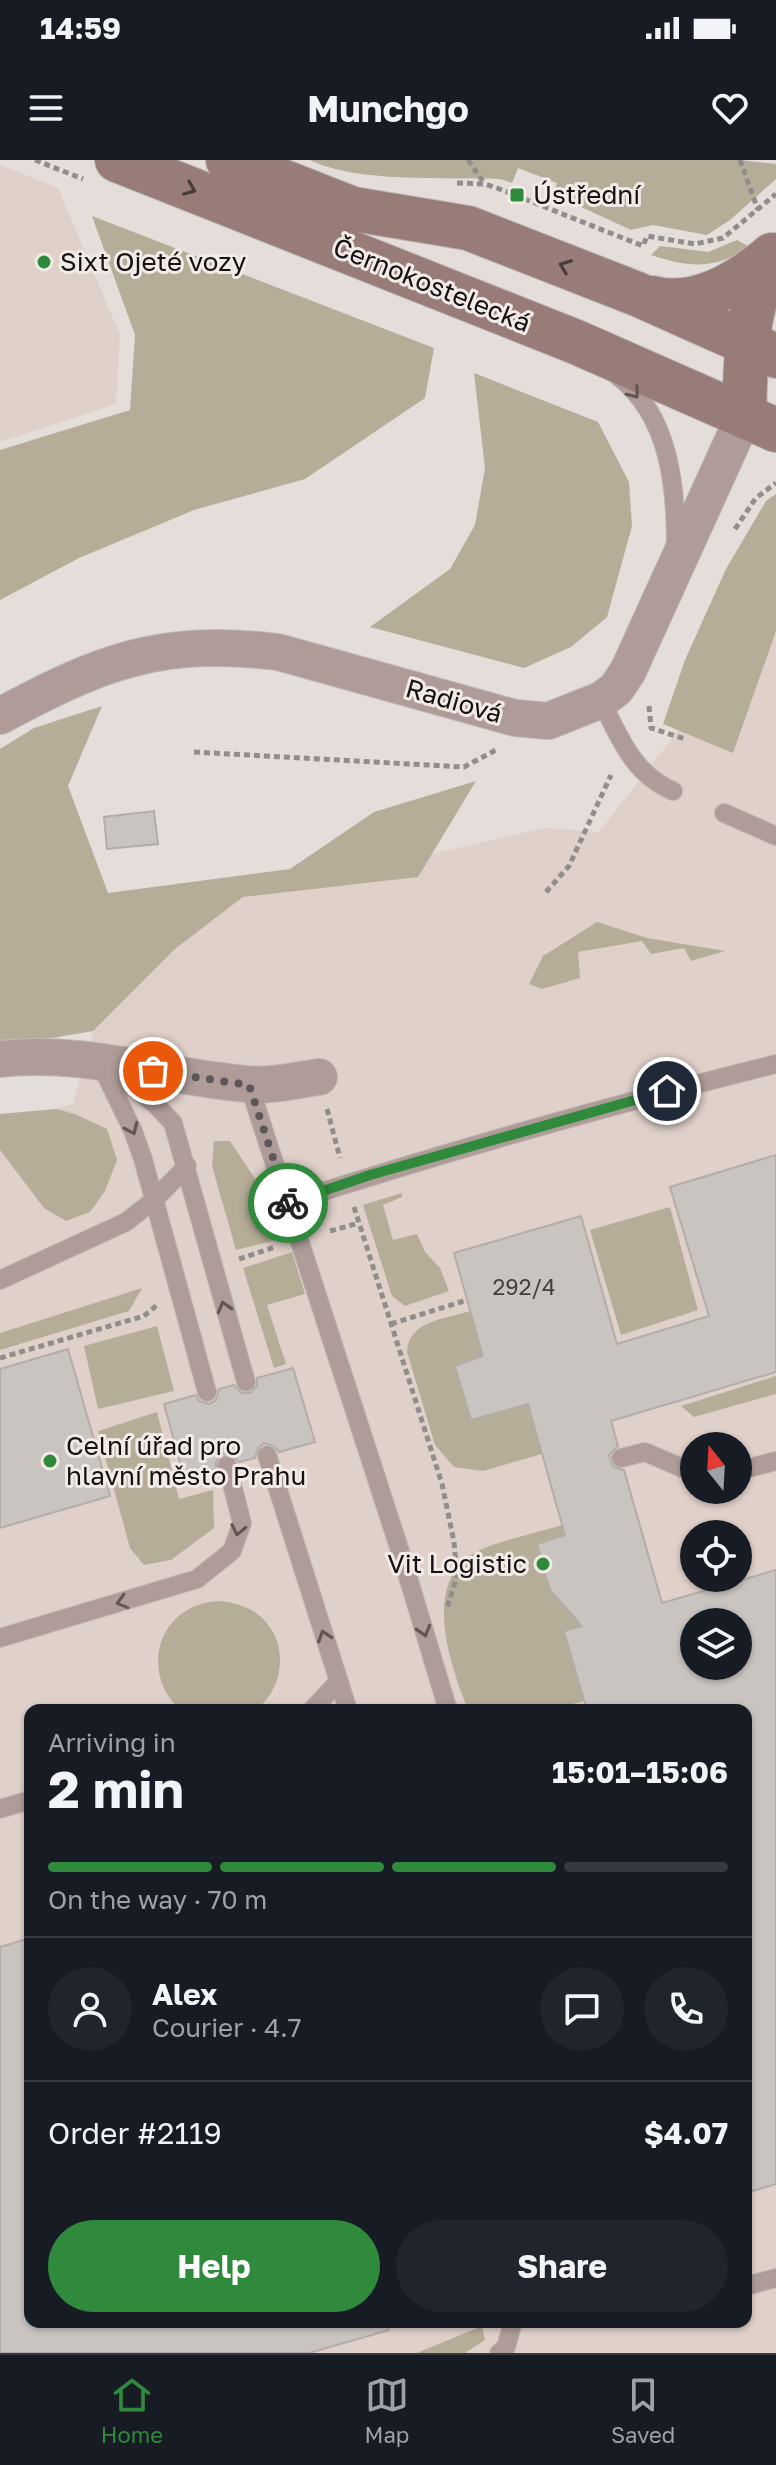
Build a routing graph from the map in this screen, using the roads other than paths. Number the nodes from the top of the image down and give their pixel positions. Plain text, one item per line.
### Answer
1 (117, 160) edge
2 (228, 160) edge
3 (263, 169) edge
4 (774, 253) edge
5 (637, 294) junction
6 (576, 342) junction
7 (766, 354) edge
8 (760, 423) edge
9 (676, 567) junction
10 (601, 700) junction
11 (0, 716) edge
12 (673, 791) dead end
13 (724, 813) dead end
14 (776, 836) edge
15 (0, 1059) edge
16 (100, 1062) junction
17 (776, 1064) edge
18 (319, 1077) road end
19 (249, 1085) junction
20 (187, 1166) junction
21 (154, 1200) junction
22 (287, 1203) junction
23 (0, 1280) edge
24 (246, 1382) dead end
25 (207, 1392) dead end
26 (267, 1455) dead end
27 (621, 1458) dead end
28 (776, 1461) edge
29 (227, 1465) dead end
30 (680, 1467) edge
31 (752, 1467) edge
32 (0, 1638) edge
33 (339, 1681) junction
34 (318, 1704) edge
35 (346, 1704) edge
36 (446, 1704) edge
37 (24, 1802) edge
38 (0, 1809) edge
39 (776, 2278) edge
40 (752, 2284) edge
41 (511, 2328) edge
42 (499, 2353) edge

1 -> 6 main road, Černokostelecká
2 - 3 main road, Černokostelecká
5 -> 3 main road, Černokostelecká
4 - 5 main road
4 - 7 main road
5 - 7 main road, Černokostelecká
6 - 8 main road, Černokostelecká
6 -> 9 lane
7 - 8 main road
8 - 9 street, Radiová
9 - 10 street, Radiová
10 - 11 street, Radiová
10 - 12 lane
13 - 14 lane
15 - 16 street
16 - 19 street
16 - 20 lane
16 -> 21 lane
17 - 22 lane
18 - 19 street
19 - 22 lane
20 - 21 lane
24 -> 20 lane
21 - 23 lane
21 - 25 lane
22 -> 36 lane
33 -> 26 lane
27 - 30 lane
28 - 31 lane
29 -> 32 lane
33 - 34 lane
33 - 35 lane
37 - 38 lane
39 - 40 lane
41 - 42 lane

